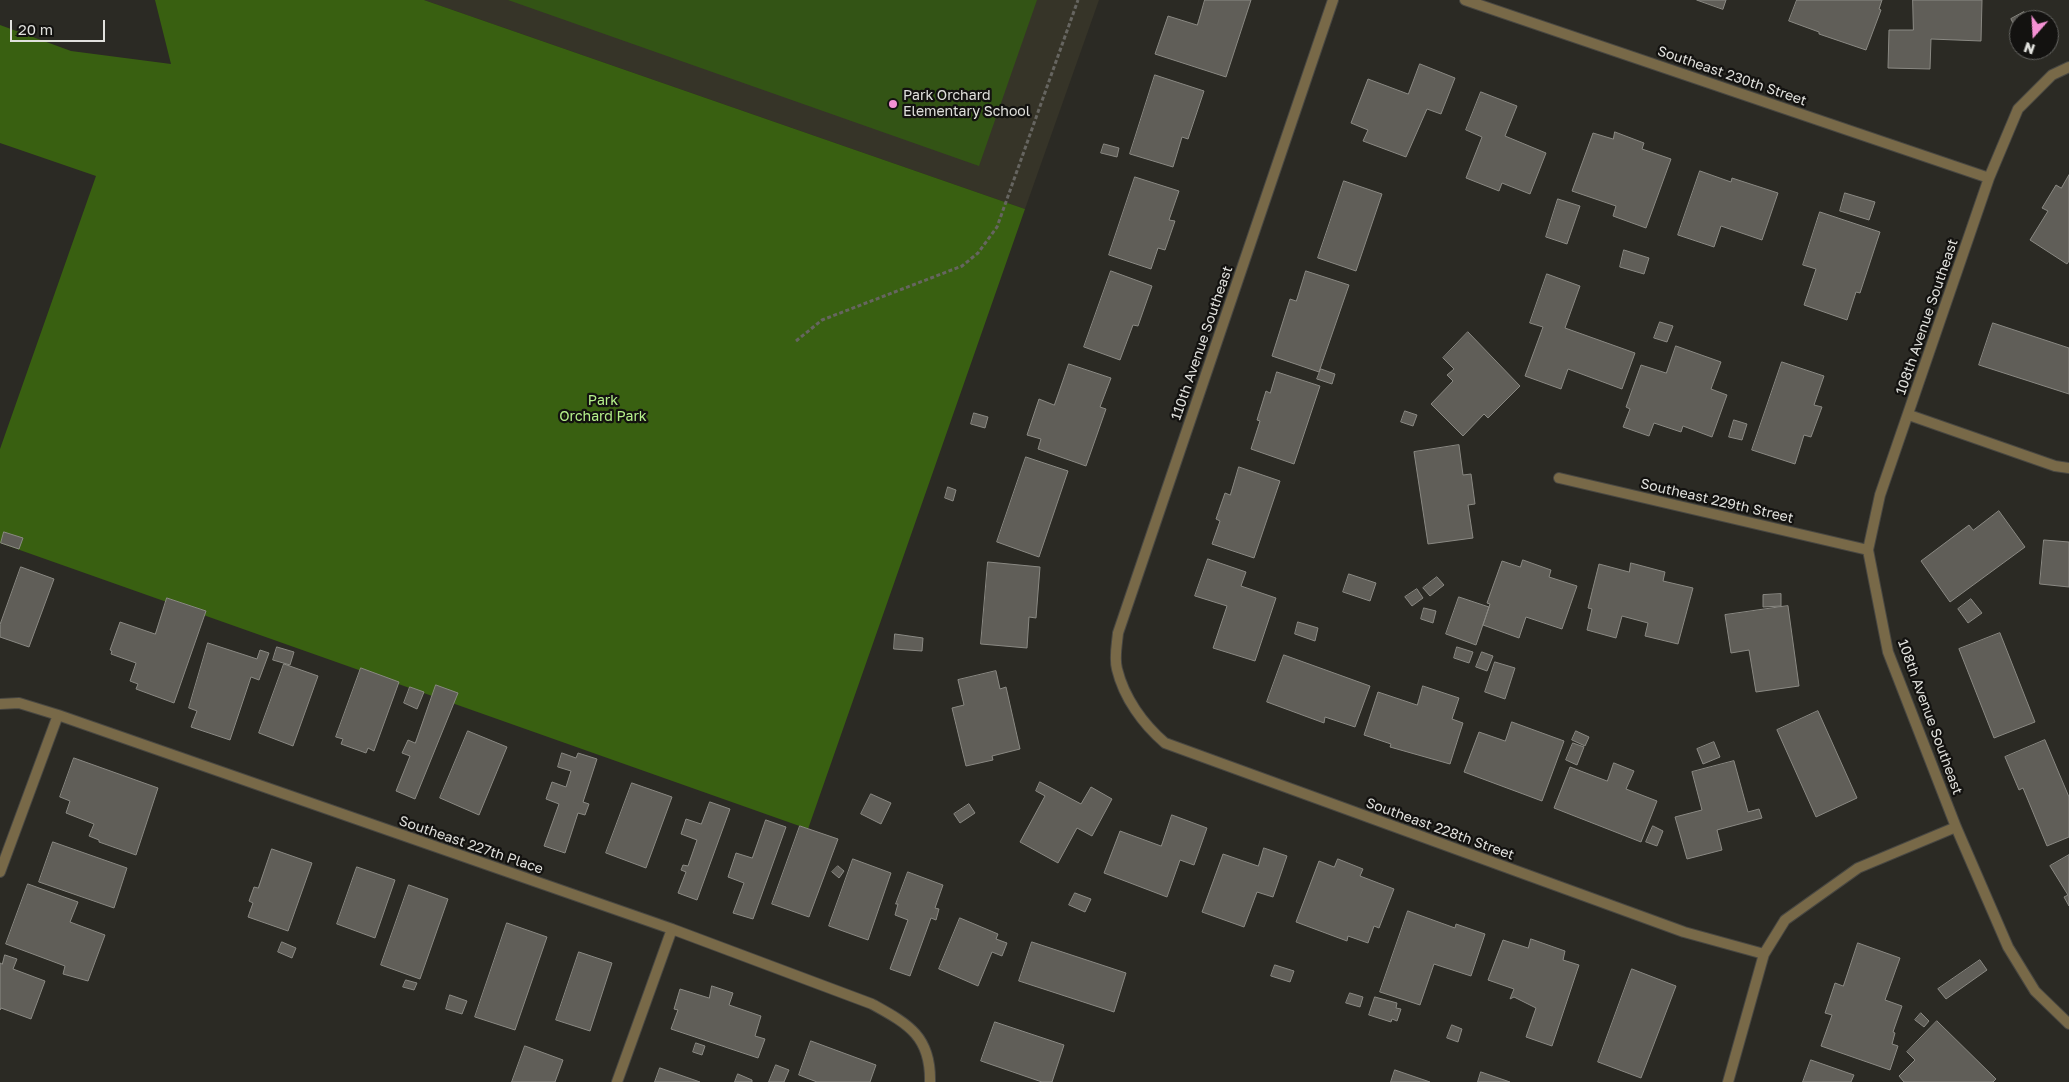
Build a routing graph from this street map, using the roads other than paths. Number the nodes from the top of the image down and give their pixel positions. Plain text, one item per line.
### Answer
1 (1333, 0) edge
2 (1465, 0) edge
3 (2069, 67) edge
4 (1989, 178) junction
5 (1908, 415) junction
6 (2069, 468) edge
7 (1559, 478) dead end
8 (1868, 550) junction
9 (1128, 697) joint
10 (0, 704) edge
11 (58, 715) junction
12 (1956, 827) junction
13 (0, 872) edge
14 (672, 929) junction
15 (1764, 954) junction
16 (2069, 1024) edge
17 (618, 1082) edge
18 (930, 1082) edge
19 (1728, 1082) edge

1 - 9 street, 110th Avenue Southeast
2 - 4 street, Southeast 230th Street
3 - 4 street, 108th Avenue Southeast
4 - 5 street, 108th Avenue Southeast
5 - 6 street
5 - 8 street, 108th Avenue Southeast
7 - 8 street, Southeast 229th Street
8 - 12 street, 108th Avenue Southeast
9 - 15 street, Southeast 228th Street
10 - 11 street, Southeast 227th Place
11 - 13 street
11 - 14 street, Southeast 227th Place
12 - 15 street
12 - 16 street
14 - 17 street
14 - 18 street, Southeast 227th Place
15 - 19 street

